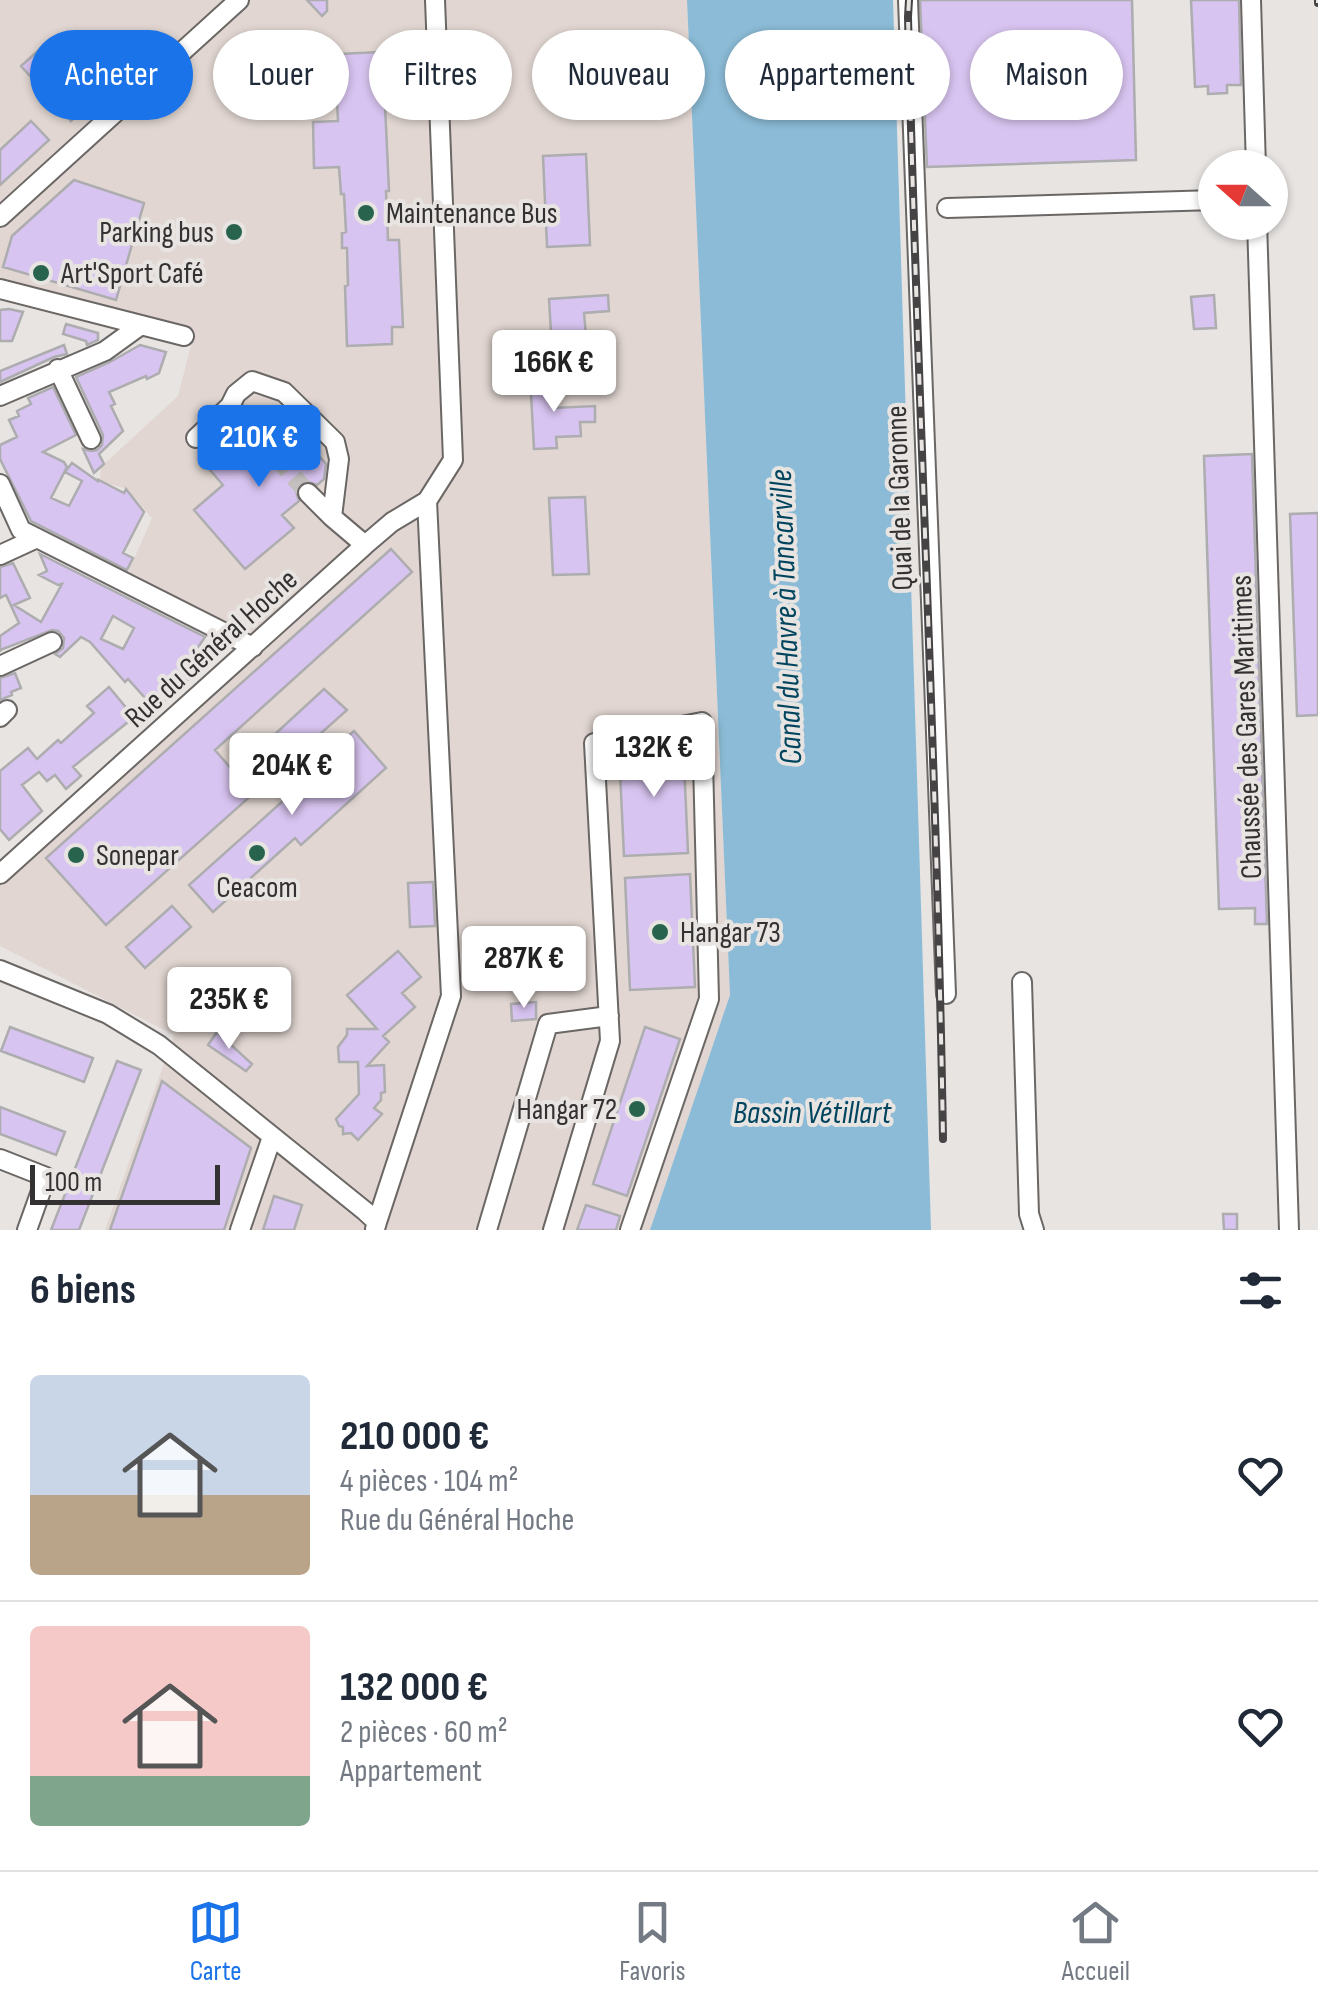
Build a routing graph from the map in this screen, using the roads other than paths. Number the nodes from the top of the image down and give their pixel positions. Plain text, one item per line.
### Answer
1 (239, 0) edge
2 (435, 0) edge
3 (908, 0) edge
4 (1250, 0) edge
5 (1255, 150) edge
6 (1198, 201) edge
7 (947, 208) dead end
8 (0, 217) edge
9 (1259, 240) edge
10 (0, 289) edge
11 (141, 325) junction
12 (184, 336) dead end
13 (58, 369) junction
14 (0, 396) edge
15 (230, 406) junction
16 (258, 437) tunnel mouth
17 (196, 438) dead end
18 (90, 440) dead end
19 (0, 484) edge
20 (308, 492) tunnel mouth
21 (427, 501) junction
22 (332, 517) junction
23 (38, 538) junction
24 (365, 545) junction
25 (0, 555) edge
26 (52, 642) dead end
27 (253, 647) junction
28 (0, 666) edge
29 (0, 874) edge
30 (0, 970) edge
31 (1022, 982) dead end
32 (946, 994) dead end
33 (608, 1016) junction
34 (272, 1136) junction
35 (0, 1160) edge
36 (376, 1226) edge
37 (27, 1230) edge
38 (240, 1230) edge
39 (486, 1230) edge
40 (553, 1230) edge
41 (630, 1230) edge
42 (1034, 1230) edge
43 (1289, 1230) edge

1 - 8 street
2 - 21 street, Rue du Général Hoche
3 - 32 street, Quai de la Garonne
4 - 5 street
6 - 7 street
9 - 43 street, Chaussée des Gares Maritimes
10 - 11 street
11 - 12 street
11 - 13 street
13 - 14 street
13 - 18 street
15 - 16 street
15 - 17 street
15 - 22 street
19 - 23 street
20 - 22 street
21 - 24 street, Rue du Général Hoche
21 - 36 street
22 - 24 street
23 - 25 street
23 - 27 street
24 - 27 street, Rue du Général Hoche
26 - 28 street
27 - 29 street, Rue du Général Hoche
30 - 34 street
31 - 42 street
33 - 39 street
33 - 40 street
33 - 41 street
34 - 36 street
34 - 38 street
35 - 37 street

